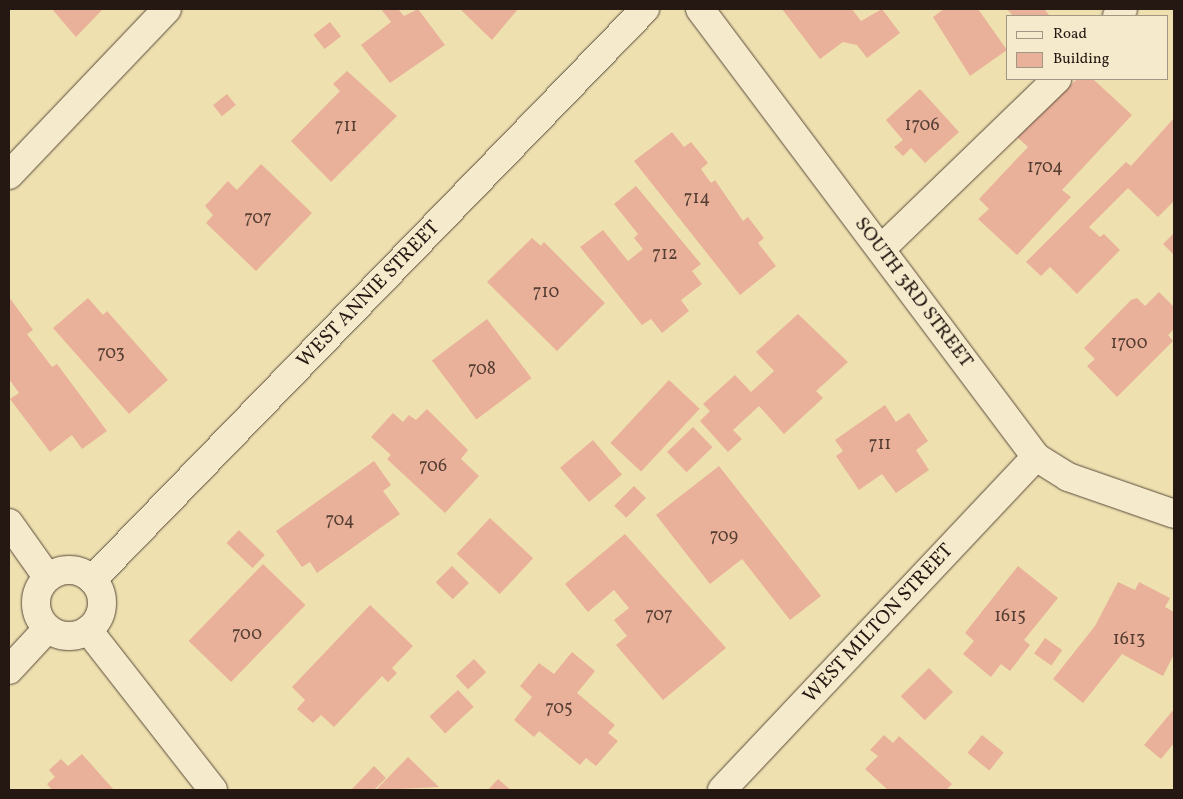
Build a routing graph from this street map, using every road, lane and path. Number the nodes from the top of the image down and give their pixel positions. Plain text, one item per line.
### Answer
1 (167, 9) edge
2 (645, 9) edge
3 (700, 9) edge
4 (1056, 80) edge
5 (9, 175) edge
6 (881, 249) junction
7 (1036, 457) junction
8 (1174, 514) edge
9 (9, 523) edge
10 (48, 578) junction
11 (92, 580) junction
12 (48, 629) junction
13 (88, 630) junction
14 (9, 670) edge
15 (213, 790) edge
16 (722, 790) edge

1 - 5 street
2 - 11 street, WEST ANNIE STREET
3 - 6 street, SOUTH 3RD STREET
4 - 6 street
6 - 7 street, SOUTH 3RD STREET
7 - 8 street, SOUTH 3RD STREET
7 - 16 street, WEST MILTON STREET
9 - 10 street
10 - 11 street
10 - 12 street
11 - 13 street
12 - 13 street
12 - 14 street
13 - 15 street

